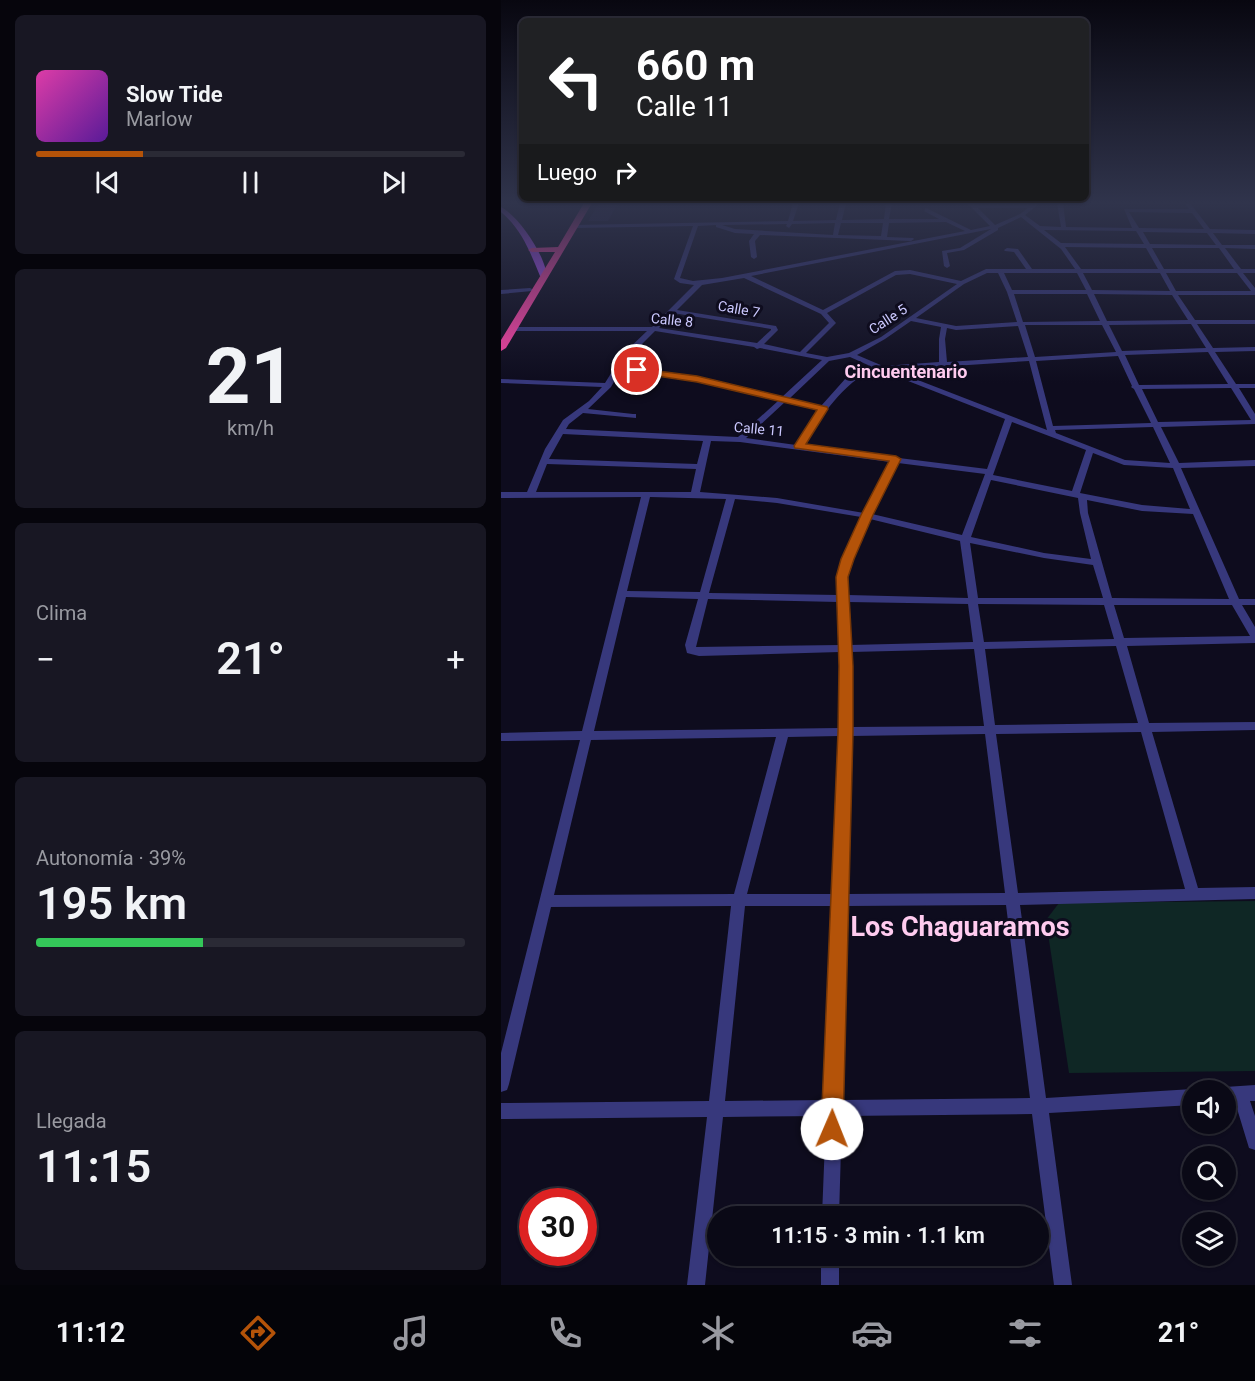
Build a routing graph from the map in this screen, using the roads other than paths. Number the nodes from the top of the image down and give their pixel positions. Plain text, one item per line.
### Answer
1 (536, 263) edge
2 (548, 263) edge
3 (549, 263) edge
4 (683, 263) edge
5 (812, 263) edge
6 (946, 263) edge
7 (1025, 263) edge
8 (1074, 263) edge
9 (1156, 263) edge
10 (1233, 263) edge
11 (947, 266) dead end
12 (1029, 269) junction
13 (1078, 269) junction
14 (1000, 270) junction
15 (1161, 270) junction
16 (1239, 271) junction
17 (1255, 271) edge
18 (746, 276) junction
19 (540, 277) junction
20 (700, 283) junction
21 (962, 283) junction
22 (530, 290) junction
23 (501, 292) edge
24 (1010, 292) junction
25 (1089, 292) junction
26 (1255, 292) edge
27 (1174, 293) junction
28 (672, 311) junction
29 (823, 313) junction
30 (910, 319) junction
31 (1102, 322) junction
32 (1193, 322) junction
33 (1255, 322) edge
34 (1022, 324) junction
35 (944, 327) junction
36 (512, 329) junction
37 (655, 329) junction
38 (501, 336) edge
39 (757, 347) junction
40 (501, 348) edge
41 (1255, 349) edge
42 (1209, 350) junction
43 (1119, 354) junction
44 (800, 355) junction
45 (851, 355) junction
46 (1032, 358) junction
47 (827, 359) junction
48 (943, 363) junction
49 (875, 367) junction
50 (618, 368) junction
51 (501, 381) edge
52 (608, 385) junction
53 (1233, 386) junction
54 (1255, 386) edge
55 (1135, 387) junction
56 (784, 400) junction
57 (823, 409) junction
58 (581, 411) junction
59 (633, 416) dead end
60 (1009, 419) junction
61 (1255, 421) edge
62 (1157, 426) junction
63 (560, 431) junction
64 (1051, 432) junction
65 (707, 439) junction
66 (740, 440) junction
67 (799, 446) junction
68 (1091, 451) junction
69 (896, 459) junction
70 (544, 461) junction
71 (1255, 463) edge
72 (1176, 466) junction
73 (702, 467) junction
74 (989, 474) junction
75 (501, 495) edge
76 (646, 495) junction
77 (1078, 495) junction
78 (530, 496) junction
79 (695, 496) junction
80 (731, 497) junction
81 (1196, 512) junction
82 (867, 515) junction
83 (965, 540) junction
84 (1097, 562) junction
85 (623, 594) junction
86 (705, 594) junction
87 (843, 598) junction
88 (973, 601) junction
89 (1109, 602) junction
90 (1235, 602) junction
91 (1255, 602) edge
92 (1255, 638) edge
93 (1120, 642) junction
94 (978, 646) junction
95 (846, 647) junction
96 (1255, 726) edge
97 (1145, 729) junction
98 (845, 732) junction
99 (989, 732) junction
100 (783, 733) junction
101 (586, 736) junction
102 (501, 737) edge
103 (1193, 893) junction
104 (1255, 893) edge
105 (1011, 899) junction
106 (739, 900) junction
107 (839, 900) junction
108 (546, 901) junction
109 (501, 1084) edge
110 (1240, 1094) edge
111 (1182, 1098) edge
112 (1039, 1106) junction
113 (832, 1107) junction
114 (717, 1109) junction
115 (501, 1111) edge
116 (1255, 1142) edge
117 (831, 1206) edge
118 (830, 1266) edge
119 (696, 1285) edge
120 (830, 1285) edge
121 (1063, 1285) edge

1 - 19 main road
2 - 19 highway
3 - 19 highway
4 - 20 street
5 - 18 street
6 - 11 street
7 - 12 street
8 - 13 street
9 - 15 street
10 - 16 street
12 - 13 street, Calle 5
12 - 14 street, Calle 5
13 - 15 street, Calle 5
13 - 25 street
14 - 21 street, Calle 5
14 - 24 street
15 - 16 street, Calle 5
15 - 27 street
16 - 17 street, Calle 5
16 - 26 street
18 - 20 street
18 - 29 street
19 - 22 highway
19 - 36 highway
20 - 28 street
21 - 29 street
21 - 30 street, Calle 5
22 - 23 street
22 - 38 highway
24 - 25 street
24 - 34 street
25 - 27 street
25 - 31 street
26 - 27 street
27 - 32 street
28 - 37 street
28 - 39 street, Calle 7
29 - 44 street
30 - 35 street
30 - 45 street, Calle 5
31 - 32 street
31 - 34 street
31 - 43 street
32 - 33 street
32 - 42 street
34 - 35 street
34 - 46 street
35 - 48 street
36 - 37 street, Calle 8
36 - 40 highway
37 - 39 street, Calle 8
37 - 50 street
39 - 44 street, Calle 8
41 - 42 street
42 - 43 street
42 - 53 street
43 - 46 street
43 - 55 street
44 - 47 street, Calle 8
45 - 47 street, Calle 8
45 - 49 street
46 - 48 street
46 - 64 street
47 - 56 street
48 - 49 street
49 - 57 street
49 - 60 street
50 - 52 street
50 - 56 street
51 - 52 street
52 - 58 street
53 - 54 street
53 - 55 street
53 - 61 street
55 - 62 street
56 - 57 street
56 - 66 street
57 - 67 street
58 - 59 street
58 - 63 street
60 - 64 street
60 - 74 street
61 - 62 street
62 - 64 street
62 - 72 street
63 - 65 street, Calle 11
63 - 70 street
64 - 68 street
65 - 66 street, Calle 11
65 - 73 street
66 - 67 street, Calle 11
67 - 69 street, Calle 11
68 - 72 street
68 - 77 street
69 - 74 street, Calle 11
69 - 82 street
70 - 73 street
70 - 78 street
71 - 72 street
72 - 81 street
73 - 79 street
74 - 77 street, Calle 11
74 - 83 street
75 - 78 street
76 - 78 street
76 - 79 street
76 - 85 street
77 - 81 street, Calle 11
77 - 84 street
79 - 80 street
80 - 82 street
80 - 86 street
81 - 90 street
82 - 83 street
82 - 87 street
83 - 84 street
83 - 88 street
84 - 89 street
85 - 86 street
85 - 101 street
86 - 87 street
86 - 95 street
87 - 88 street
87 - 95 street
88 - 89 street
88 - 94 street
89 - 90 street
89 - 93 street
90 - 91 street
90 - 92 street
92 - 93 street
93 - 94 street
93 - 97 street
94 - 95 street
94 - 99 street
95 - 98 street
96 - 97 street
97 - 99 street
97 - 103 street
98 - 99 street
98 - 100 street
98 - 107 street
99 - 105 street
100 - 101 street
100 - 106 street
101 - 102 street
101 - 108 street
103 - 104 street
103 - 105 street
105 - 107 street
105 - 112 street
106 - 107 street
106 - 108 street
106 - 114 street
107 - 113 street
108 - 109 street
110 - 116 street
111 - 112 street
112 - 113 street
112 - 121 street
113 - 114 street
113 - 117 street
114 - 115 street
114 - 119 street
118 - 120 street

